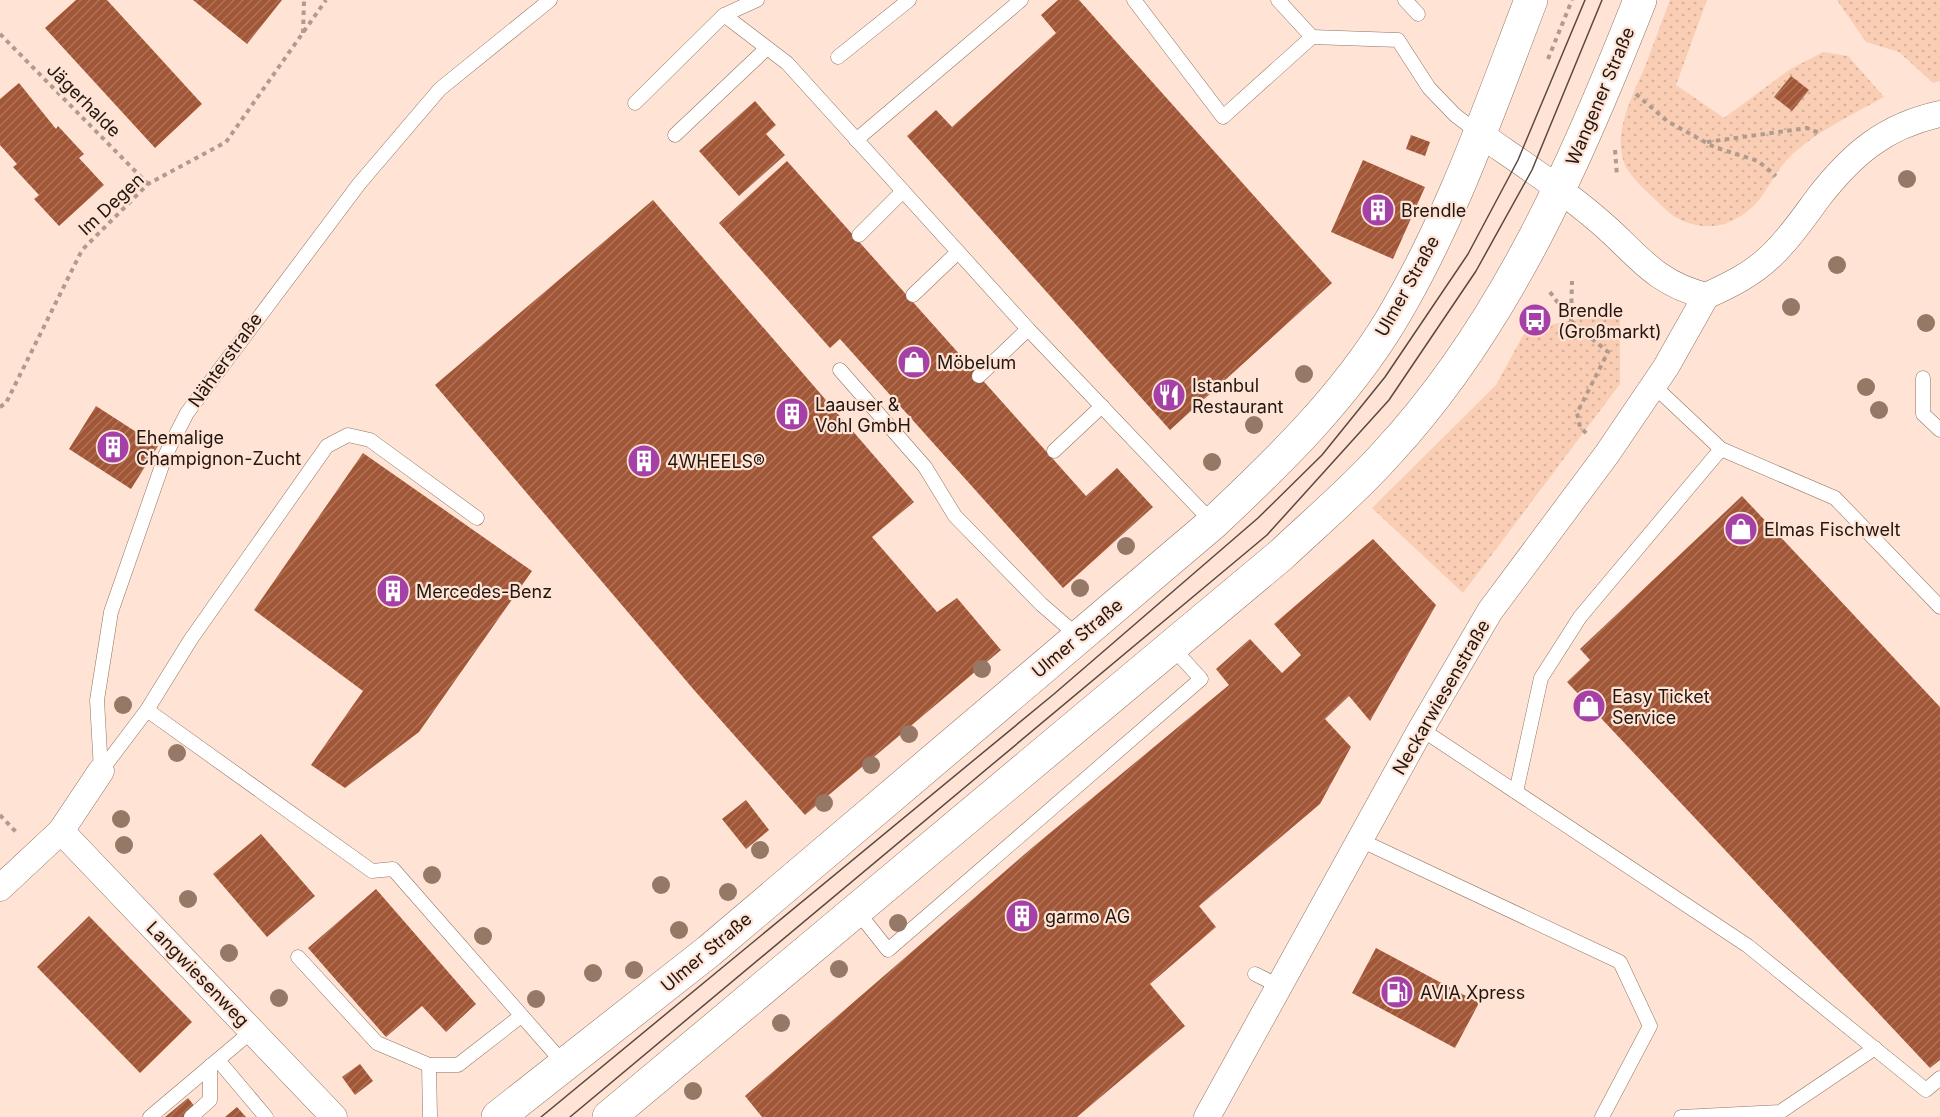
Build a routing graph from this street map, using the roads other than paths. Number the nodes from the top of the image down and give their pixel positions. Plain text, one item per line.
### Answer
1 (550, 0) edge
2 (757, 0) edge
3 (909, 0) edge
4 (1021, 0) edge
5 (1134, 0) edge
6 (1278, 0) edge
7 (1405, 0) edge
8 (1531, 0) edge
9 (1640, 0) edge
10 (1418, 14) dead end
11 (724, 15) junction
12 (1312, 37) junction
13 (767, 48) junction
14 (838, 57) dead end
15 (635, 103) dead end
16 (1940, 114) edge
17 (1480, 134) junction
18 (675, 135) dead end
19 (856, 140) junction
20 (903, 191) junction
21 (1558, 191) junction
22 (859, 235) dead end
23 (958, 252) junction
24 (913, 295) dead end
25 (1706, 296) junction
26 (1029, 329) junction
27 (840, 370) dead end
28 (979, 375) dead end
29 (1923, 378) dead end
30 (1653, 385) junction
31 (1102, 406) junction
32 (1940, 430) edge
33 (1720, 449) junction
34 (1054, 451) dead end
35 (477, 518) dead end
36 (1212, 523) junction
37 (1940, 608) edge
38 (1079, 637) junction
39 (1172, 647) junction
40 (147, 710) junction
41 (1421, 729) junction
42 (101, 771) junction
43 (1516, 792) junction
44 (61, 831) junction
45 (1360, 840) junction
46 (0, 888) edge
47 (857, 911) junction
48 (298, 957) dead end
49 (1255, 974) dead end
50 (1279, 986) junction
51 (521, 1016) junction
52 (252, 1031) junction
53 (1875, 1048) junction
54 (214, 1063) junction
55 (429, 1065) junction
56 (566, 1066) junction
57 (1940, 1078) edge
58 (1215, 1114) edge
59 (150, 1117) edge
60 (191, 1117) edge
61 (266, 1117) edge
62 (334, 1117) edge
63 (430, 1117) edge
64 (498, 1117) edge
65 (609, 1117) edge
66 (1602, 1117) edge
67 (1681, 1117) edge

1 - 42 lane, Nähterstraße
2 - 11 lane
3 - 14 lane
4 - 19 lane
5 - 12 lane
6 - 12 lane
7 - 10 lane
8 - 17 street
9 - 21 street, Wangener Straße
11 - 13 lane
11 - 15 lane
12 - 17 lane
13 - 18 lane
13 - 19 lane
16 - 25 street
17 - 21 street
17 - 36 street, Ulmer Straße
19 - 20 lane
20 - 22 lane
20 - 23 lane
21 - 25 street
21 - 39 street
23 - 24 lane
23 - 26 lane
25 - 30 street, Neckarwiesenstraße
26 - 28 lane
26 - 31 lane
27 - 38 lane
29 - 32 lane
30 - 33 lane
30 - 41 street, Neckarwiesenstraße
31 - 34 lane
31 - 36 lane
33 - 37 lane
33 - 43 lane
35 - 40 lane
36 - 38 street, Ulmer Straße
38 - 56 street, Ulmer Straße
39 - 47 street
39 - 47 lane
40 - 42 lane
40 - 51 lane
41 - 43 lane
41 - 45 street, Neckarwiesenstraße
42 - 44 street
43 - 53 lane
44 - 46 street
44 - 52 street, Langwiesenweg
45 - 50 street, Neckarwiesenstraße
45 - 66 lane
47 - 65 street
48 - 55 lane
49 - 50 lane
50 - 58 street, Neckarwiesenstraße
51 - 55 lane
51 - 56 lane
52 - 54 lane
52 - 62 street, Langwiesenweg
53 - 57 lane
53 - 67 lane
54 - 59 lane
54 - 60 lane
54 - 61 lane
55 - 63 lane
56 - 64 street, Ulmer Straße

